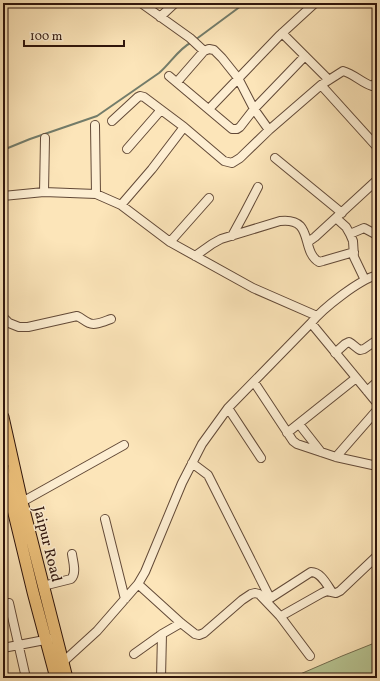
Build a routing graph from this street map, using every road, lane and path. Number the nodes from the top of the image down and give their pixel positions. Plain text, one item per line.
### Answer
1 (141, 3) edge
2 (175, 3) edge
3 (315, 3) edge
4 (160, 17) junction
5 (282, 33) junction
6 (204, 51) junction
7 (305, 56) junction
8 (169, 76) dead end
9 (238, 78) junction
10 (329, 80) junction
11 (177, 82) junction
12 (321, 85) junction
13 (375, 86) edge
14 (209, 109) junction
15 (254, 109) junction
16 (161, 110) junction
17 (112, 121) dead end
18 (95, 125) dead end
19 (184, 127) junction
20 (269, 130) junction
21 (45, 138) dead end
22 (377, 147) edge
23 (127, 149) dead end
24 (275, 158) dead end
25 (377, 180) edge
26 (258, 186) dead end
27 (44, 192) junction
28 (96, 194) junction
29 (3, 196) edge
30 (209, 198) dead end
31 (121, 205) junction
32 (339, 215) junction
33 (350, 234) junction
34 (377, 235) edge
35 (232, 236) junction
36 (174, 238) junction
37 (308, 242) junction
38 (354, 252) junction
39 (195, 256) junction
40 (377, 275) edge
41 (365, 280) junction
42 (317, 316) junction
43 (3, 317) edge
44 (111, 319) dead end
45 (311, 323) junction
46 (377, 340) edge
47 (335, 353) junction
48 (356, 378) junction
49 (254, 382) junction
50 (377, 382) edge
51 (367, 391) junction
52 (377, 404) edge
53 (228, 408) junction
54 (377, 410) edge
55 (3, 417) edge
56 (299, 424) junction
57 (287, 433) junction
58 (124, 445) dead end
59 (321, 452) junction
60 (336, 457) junction
61 (262, 458) dead end
62 (192, 462) junction
63 (377, 466) edge
64 (3, 468) edge
65 (22, 502) junction
66 (104, 519) dead end
67 (72, 554) dead end
68 (377, 556) edge
69 (138, 584) junction
70 (43, 586) junction
71 (332, 592) junction
72 (125, 599) junction
73 (268, 600) junction
74 (9, 603) dead end
75 (280, 616) junction
76 (181, 623) junction
77 (162, 634) junction
78 (51, 639) junction
79 (19, 645) junction
80 (3, 648) edge
81 (134, 654) dead end
82 (310, 656) dead end
83 (63, 662) junction
84 (53, 666) junction
85 (26, 678) edge
86 (56, 678) edge
87 (67, 678) edge
88 (162, 678) edge

1 - 4 street
2 - 4 street
3 - 5 street
4 - 6 street
5 - 7 street
5 - 9 street
6 - 9 street
6 - 11 street
7 - 10 street
7 - 15 street
8 - 11 street
9 - 14 street
9 - 15 street
10 - 12 street
10 - 13 street
11 - 14 street
12 - 20 street
12 - 22 street
14 - 15 street
15 - 20 street
16 - 17 street
16 - 19 street
16 - 23 street
18 - 28 street
19 - 20 street
19 - 31 street
21 - 27 street
24 - 32 street
25 - 32 street
26 - 35 street
27 - 28 street
27 - 29 street
28 - 31 street
30 - 36 street
31 - 36 street
32 - 33 street
32 - 37 street
33 - 34 street
33 - 38 street
35 - 37 street
35 - 39 street
36 - 39 street
37 - 38 street
38 - 41 street
39 - 42 street
40 - 41 street
41 - 42 street
42 - 45 street
43 - 44 street
45 - 47 street
45 - 49 street
46 - 47 street
47 - 48 street
48 - 51 street
48 - 56 street
49 - 53 street
49 - 57 street
50 - 51 street
51 - 52 street
53 - 61 street
53 - 62 street
54 - 60 street
55 - 65 main road, Jaipur Road
56 - 57 street
56 - 59 street
57 - 59 street
58 - 65 street
59 - 60 street
60 - 63 street
62 - 69 street
62 - 73 street
64 - 78 main road, Jaipur Road
65 - 70 main road, Jaipur Road
66 - 72 street
67 - 70 street
68 - 71 street
69 - 72 street
69 - 76 street
70 - 78 main road, Jaipur Road
71 - 73 street
71 - 75 street
72 - 83 street
73 - 75 street
73 - 76 street
74 - 79 street
75 - 82 street
76 - 77 street
77 - 81 street
77 - 88 street
78 - 79 street
78 - 83 main road, Jaipur Road
78 - 84 main road, Jaipur Road
79 - 80 street
79 - 85 street
83 - 84 street
83 - 87 main road, Jaipur Road
84 - 86 main road, Jaipur Road

